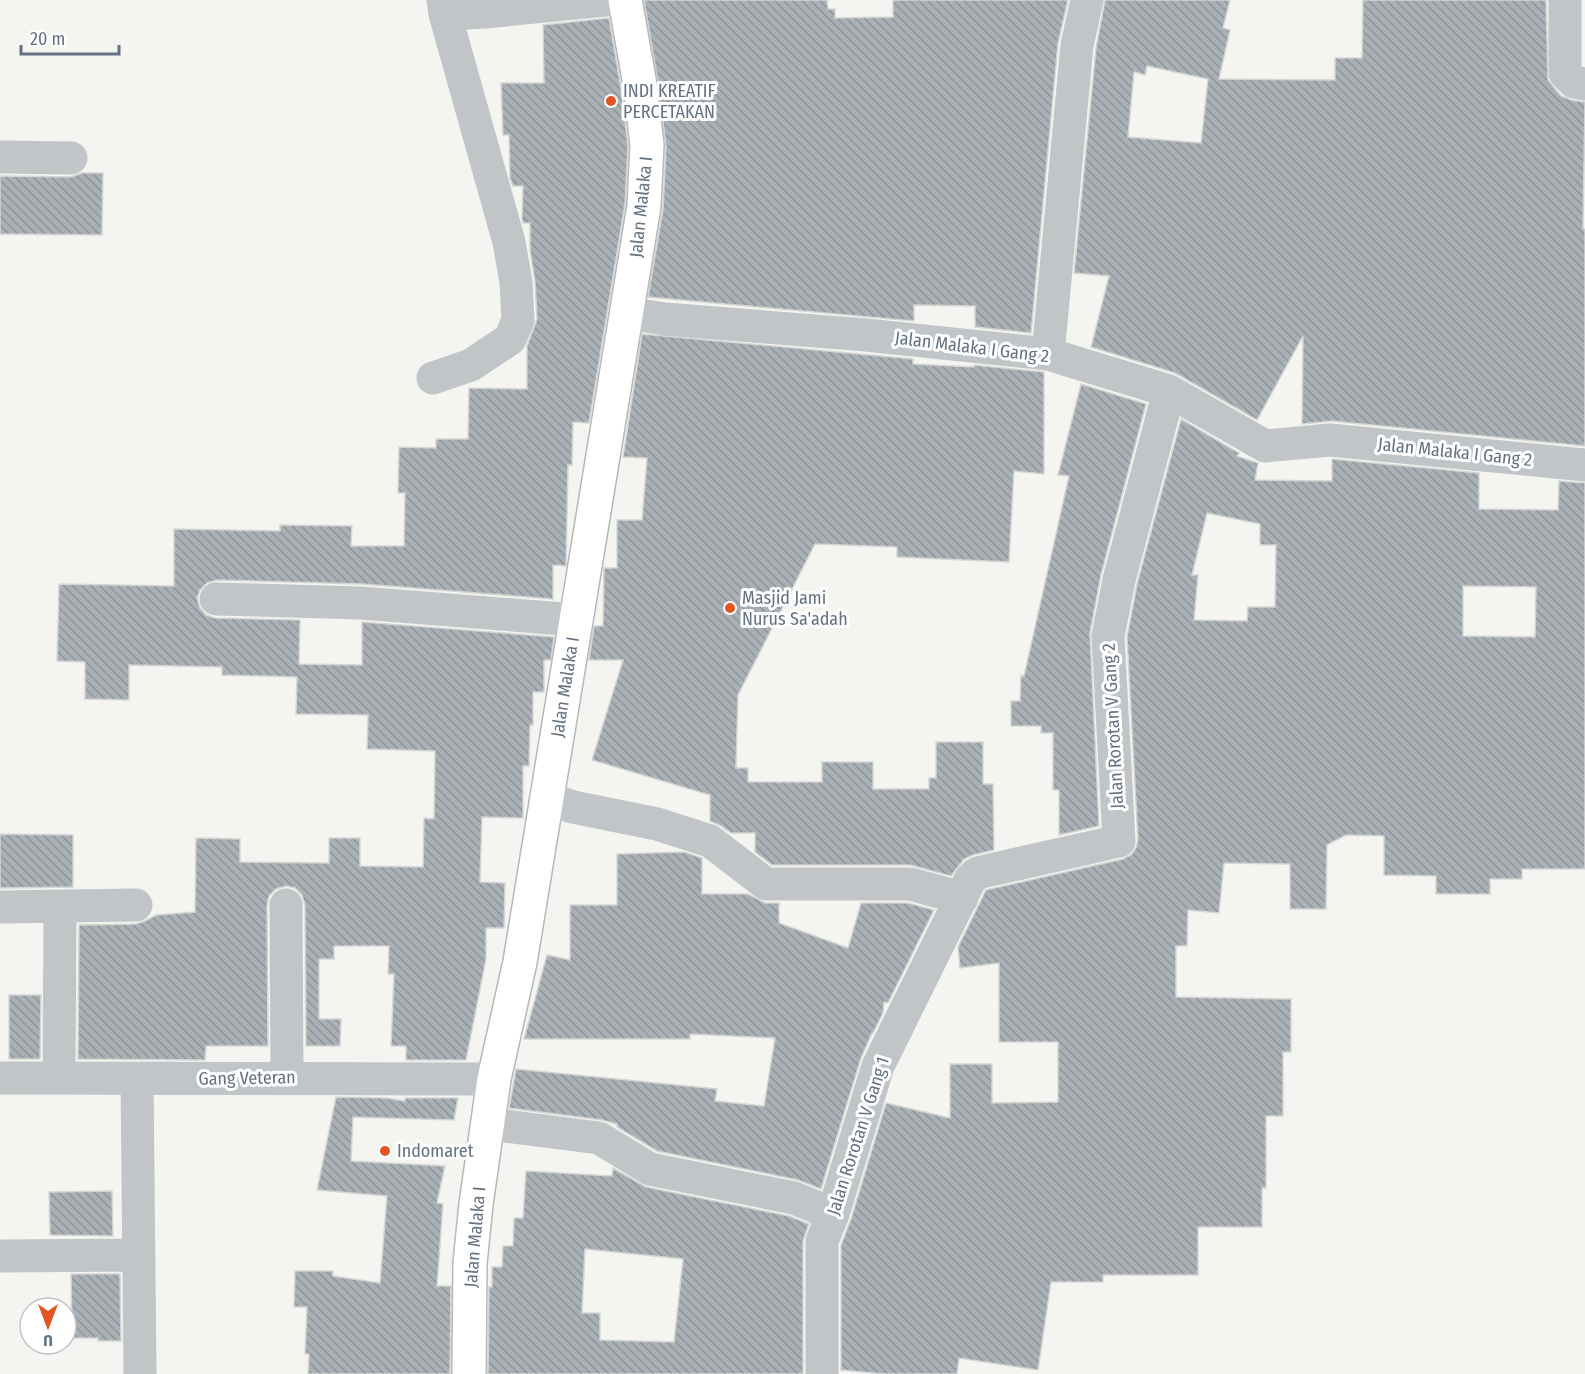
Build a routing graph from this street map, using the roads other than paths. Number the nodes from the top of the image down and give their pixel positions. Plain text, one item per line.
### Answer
1 (605, 0) edge
2 (625, 0) edge
3 (1087, 0) edge
4 (1565, 0) edge
5 (458, 9) edge
6 (1585, 84) edge
7 (0, 157) edge
8 (71, 158) dead end
9 (627, 313) junction
10 (1048, 354) junction
11 (433, 378) dead end
12 (1169, 391) junction
13 (1585, 465) edge
14 (216, 599) dead end
15 (576, 620) junction
16 (546, 798) junction
17 (966, 889) junction
18 (136, 905) dead end
19 (286, 905) dead end
20 (60, 907) junction
21 (0, 908) edge
22 (0, 1078) edge
23 (59, 1078) junction
24 (299, 1078) junction
25 (137, 1079) junction
26 (495, 1079) junction
27 (489, 1124) junction
28 (833, 1214) junction
29 (137, 1255) junction
30 (0, 1256) edge
31 (140, 1374) edge
32 (469, 1374) edge
33 (825, 1374) edge

1 - 5 street
2 - 9 street, Jalan Malaka I
3 - 10 street
4 - 6 street
5 - 11 street
7 - 8 street
9 - 10 street, Jalan Malaka I Gang 2
9 - 15 street, Jalan Malaka I
10 - 12 street, Jalan Malaka I Gang 2
12 - 13 street, Jalan Malaka I Gang 2
12 - 17 street, Jalan Rorotan V Gang 2
14 - 15 street
15 - 16 street, Jalan Malaka I
16 - 17 street
16 - 26 street, Jalan Malaka I
17 - 28 street, Jalan Rorotan V Gang 1
18 - 20 street
19 - 24 street
20 - 21 street
20 - 23 street
22 - 23 street, Gang Veteran
23 - 25 street, Gang Veteran
24 - 25 street, Gang Veteran
24 - 26 street, Gang Veteran
25 - 29 street
26 - 27 street, Jalan Malaka I
27 - 28 street
27 - 32 street, Jalan Malaka I
28 - 33 street, Jalan Rorotan V Gang 1
29 - 30 street
29 - 31 street

